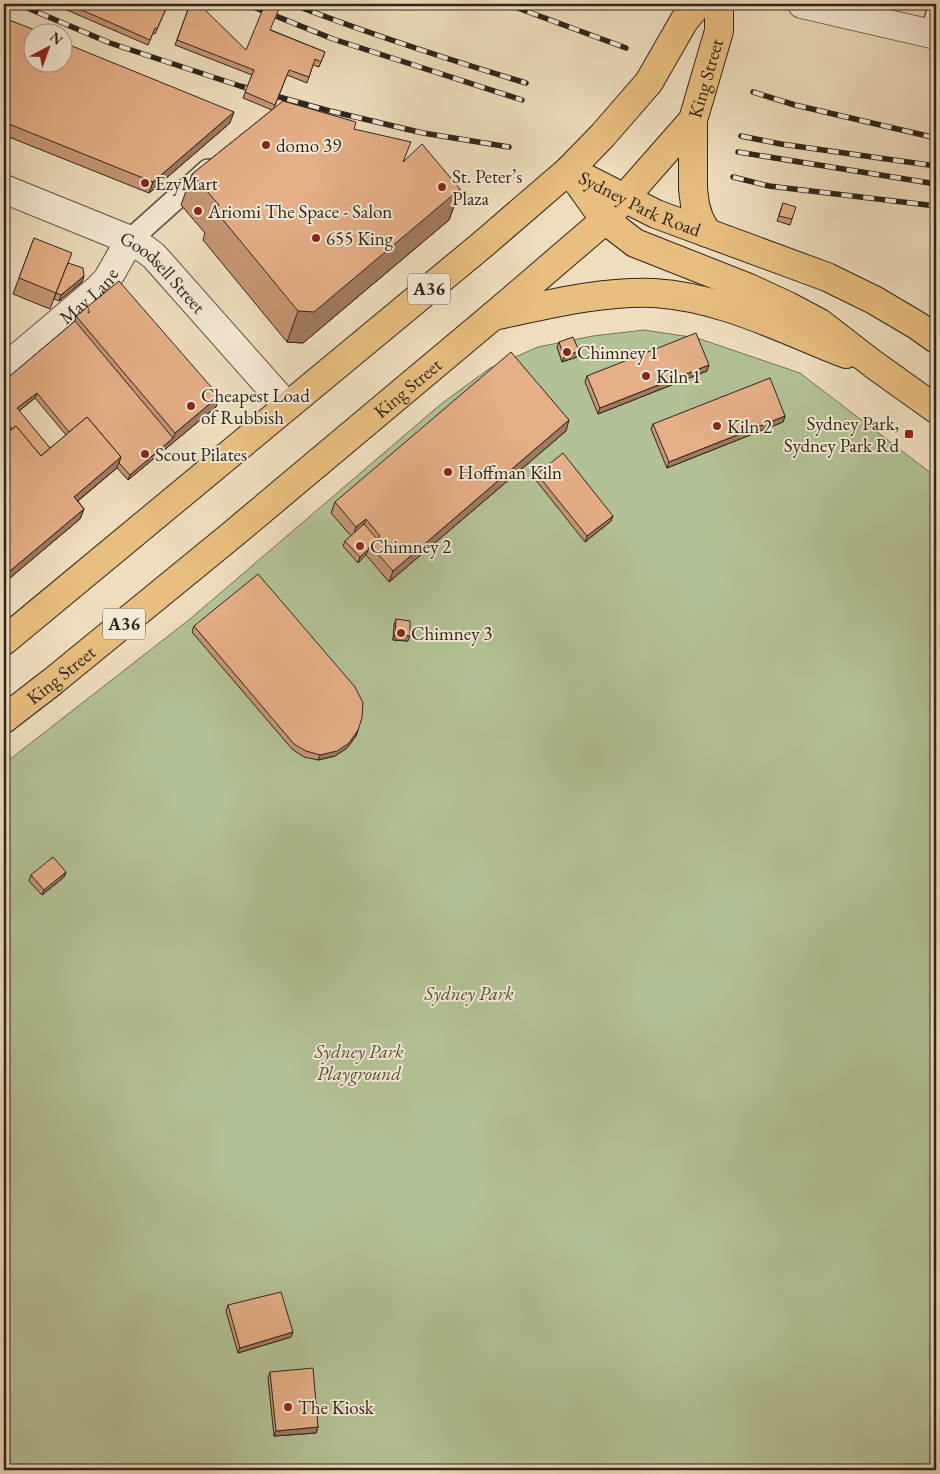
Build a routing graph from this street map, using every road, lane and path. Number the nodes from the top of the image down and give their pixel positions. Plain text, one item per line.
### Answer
1 (698, 4) edge
2 (719, 4) edge
3 (802, 4) edge
4 (936, 7) edge
5 (932, 34) edge
6 (693, 120) junction
7 (222, 158) edge
8 (569, 170) junction
9 (4, 189) edge
10 (623, 198) junction
11 (605, 220) junction
12 (707, 233) junction
13 (130, 240) junction
14 (493, 316) junction
15 (936, 339) edge
16 (873, 364) junction
17 (4, 369) edge
18 (287, 406) junction
19 (936, 408) edge
20 (4, 641) edge
21 (8, 716) edge

1 - 8 main road, King Street / A36
2 - 6 main road, King Street / A36
3 - 5 street
4 - 5 lane
6 - 10 main road, King Street / A36
6 - 12 main road
7 - 13 street, May Lane
8 - 10 main road, Sydney Park Road
8 - 11 main road, Sydney Park Road
8 - 18 main road, King Street / A36
9 - 13 street, Goodsell Street
10 - 11 main road, King Street / A36
10 - 12 main road, Sydney Park Road
11 - 14 main road, King Street / A36
11 - 16 main road, Sydney Park Road
12 - 15 main road, Sydney Park Road
13 - 17 street, May Lane
13 - 18 street, Goodsell Street
14 - 16 main road, Sydney Park Road
14 - 21 main road, King Street / A36
16 - 19 main road, Sydney Park Road
18 - 20 main road, King Street / A36

